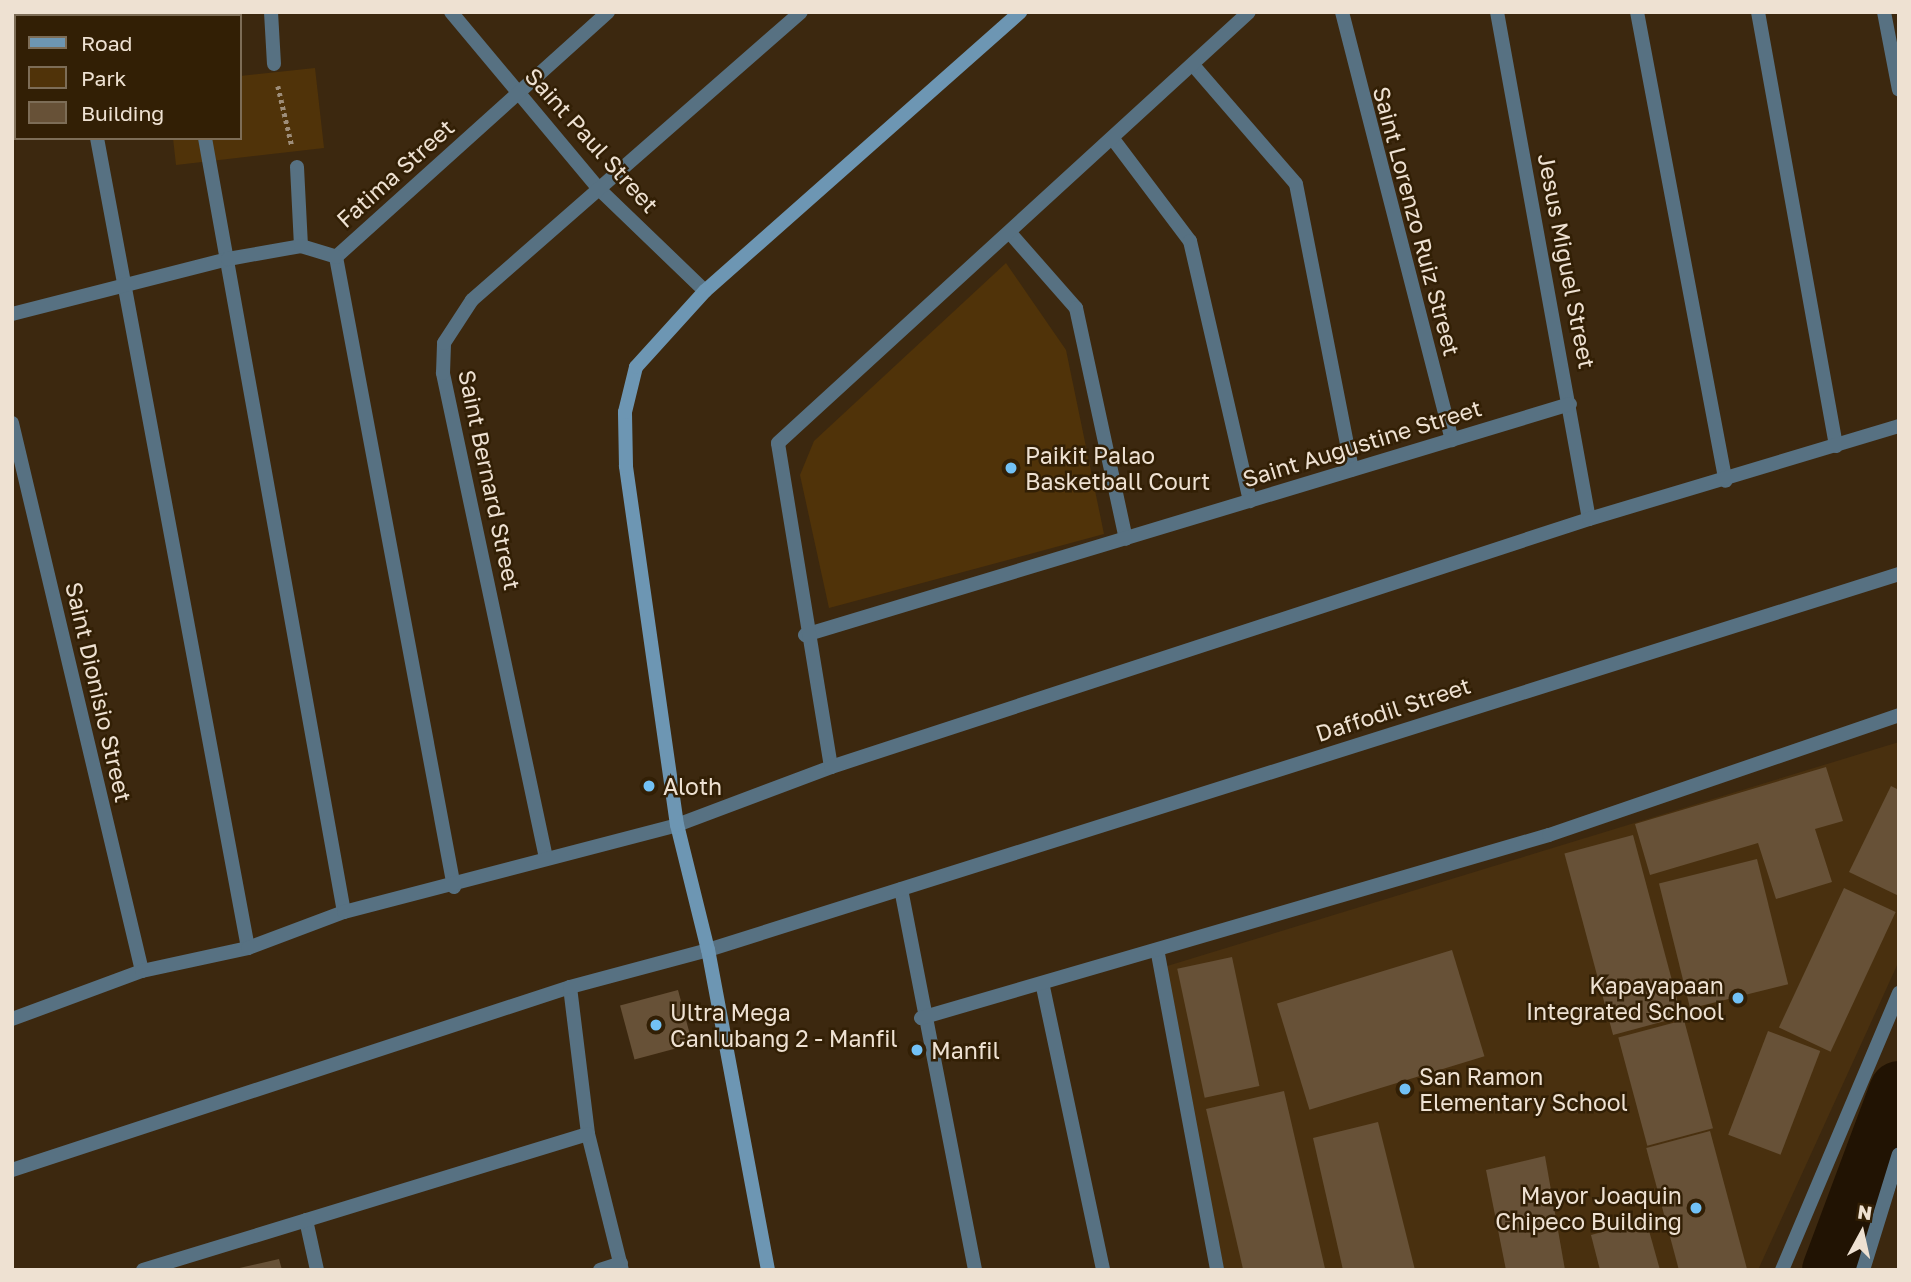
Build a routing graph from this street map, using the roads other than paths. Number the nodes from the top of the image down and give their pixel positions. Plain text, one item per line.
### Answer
1 (271, 12) edge
2 (451, 12) edge
3 (608, 12) edge
4 (801, 12) edge
5 (1020, 12) edge
6 (1249, 12) edge
7 (1342, 12) edge
8 (1497, 12) edge
9 (1637, 12) edge
10 (1758, 12) edge
11 (1884, 12) edge
12 (274, 64) road end
13 (1194, 65) junction
14 (1899, 90) edge
15 (519, 93) junction
16 (1113, 139) junction
17 (97, 140) edge
18 (205, 140) edge
19 (297, 167) road end
20 (599, 189) junction
21 (1010, 233) junction
22 (301, 246) junction
23 (336, 257) junction
24 (228, 259) junction
25 (125, 282) junction
26 (705, 291) junction
27 (12, 314) edge
28 (1570, 404) junction
29 (12, 422) edge
30 (1899, 426) edge
31 (1452, 440) junction
32 (1836, 446) junction
33 (1352, 470) junction
34 (1726, 481) junction
35 (1250, 501) junction
36 (1589, 519) junction
37 (1126, 539) junction
38 (1899, 573) edge
39 (805, 635) junction
40 (1899, 715) edge
41 (831, 767) junction
42 (677, 825) junction
43 (546, 858) junction
44 (454, 887) junction
45 (901, 889) junction
46 (344, 912) junction
47 (248, 948) junction
48 (708, 950) junction
49 (1158, 954) junction
50 (142, 971) junction
51 (570, 987) junction
52 (1043, 987) junction
53 (1899, 993) edge
54 (921, 1018) junction
55 (12, 1019) edge
56 (588, 1134) junction
57 (1899, 1154) edge
58 (13, 1166) edge
59 (306, 1220) junction
60 (622, 1267) edge
61 (150, 1269) edge
62 (317, 1270) edge
63 (600, 1270) edge
64 (768, 1270) edge
65 (975, 1270) edge
66 (1104, 1270) edge
67 (1217, 1270) edge
68 (1782, 1270) edge
69 (1863, 1270) edge

1 - 12 street
2 - 15 street, Saint Paul Street
3 - 15 street, Fatima Street
4 - 20 street, Saint Bernard Street
5 - 26 street
6 - 13 street
7 - 31 street, Saint Lorenzo Ruiz Street
8 - 28 street, Jesus Miguel Street
9 - 34 street
10 - 32 street
11 - 14 street
13 - 16 street
13 - 33 street
15 - 20 street, Saint Paul Street
15 - 23 street, Fatima Street
16 - 21 street
16 - 35 street
17 - 25 street
18 - 24 street
19 - 22 street
20 - 26 street, Saint Paul Street
20 - 43 street, Saint Bernard Street
21 - 37 street
21 - 39 street
22 - 23 street, Fatima Street
22 - 24 street, Fatima Street
23 - 44 street
24 - 25 street, Fatima Street
24 - 46 street
25 - 27 street, Fatima Street
25 - 47 street
26 - 42 street
28 - 31 street, Saint Augustine Street
28 - 36 street, Jesus Miguel Street
29 - 50 street, Saint Dionisio Street
30 - 32 street
31 - 33 street, Saint Augustine Street
32 - 34 street
33 - 35 street, Saint Augustine Street
34 - 36 street
35 - 37 street, Saint Augustine Street
36 - 41 street
37 - 39 street, Saint Augustine Street
38 - 45 street, Daffodil Street
39 - 41 street
40 - 49 street
41 - 42 street
42 - 43 street
42 - 48 street
43 - 44 street
44 - 46 street
45 - 48 street, Daffodil Street
45 - 54 street
46 - 47 street
47 - 50 street
48 - 51 street, Daffodil Street
48 - 64 street
49 - 52 street
49 - 67 street
50 - 55 street
51 - 56 street
51 - 58 street, Daffodil Street
52 - 54 street
52 - 66 street
53 - 68 street
54 - 65 street
56 - 59 street
56 - 60 street
57 - 69 street
59 - 61 street
59 - 62 street
60 - 63 street

